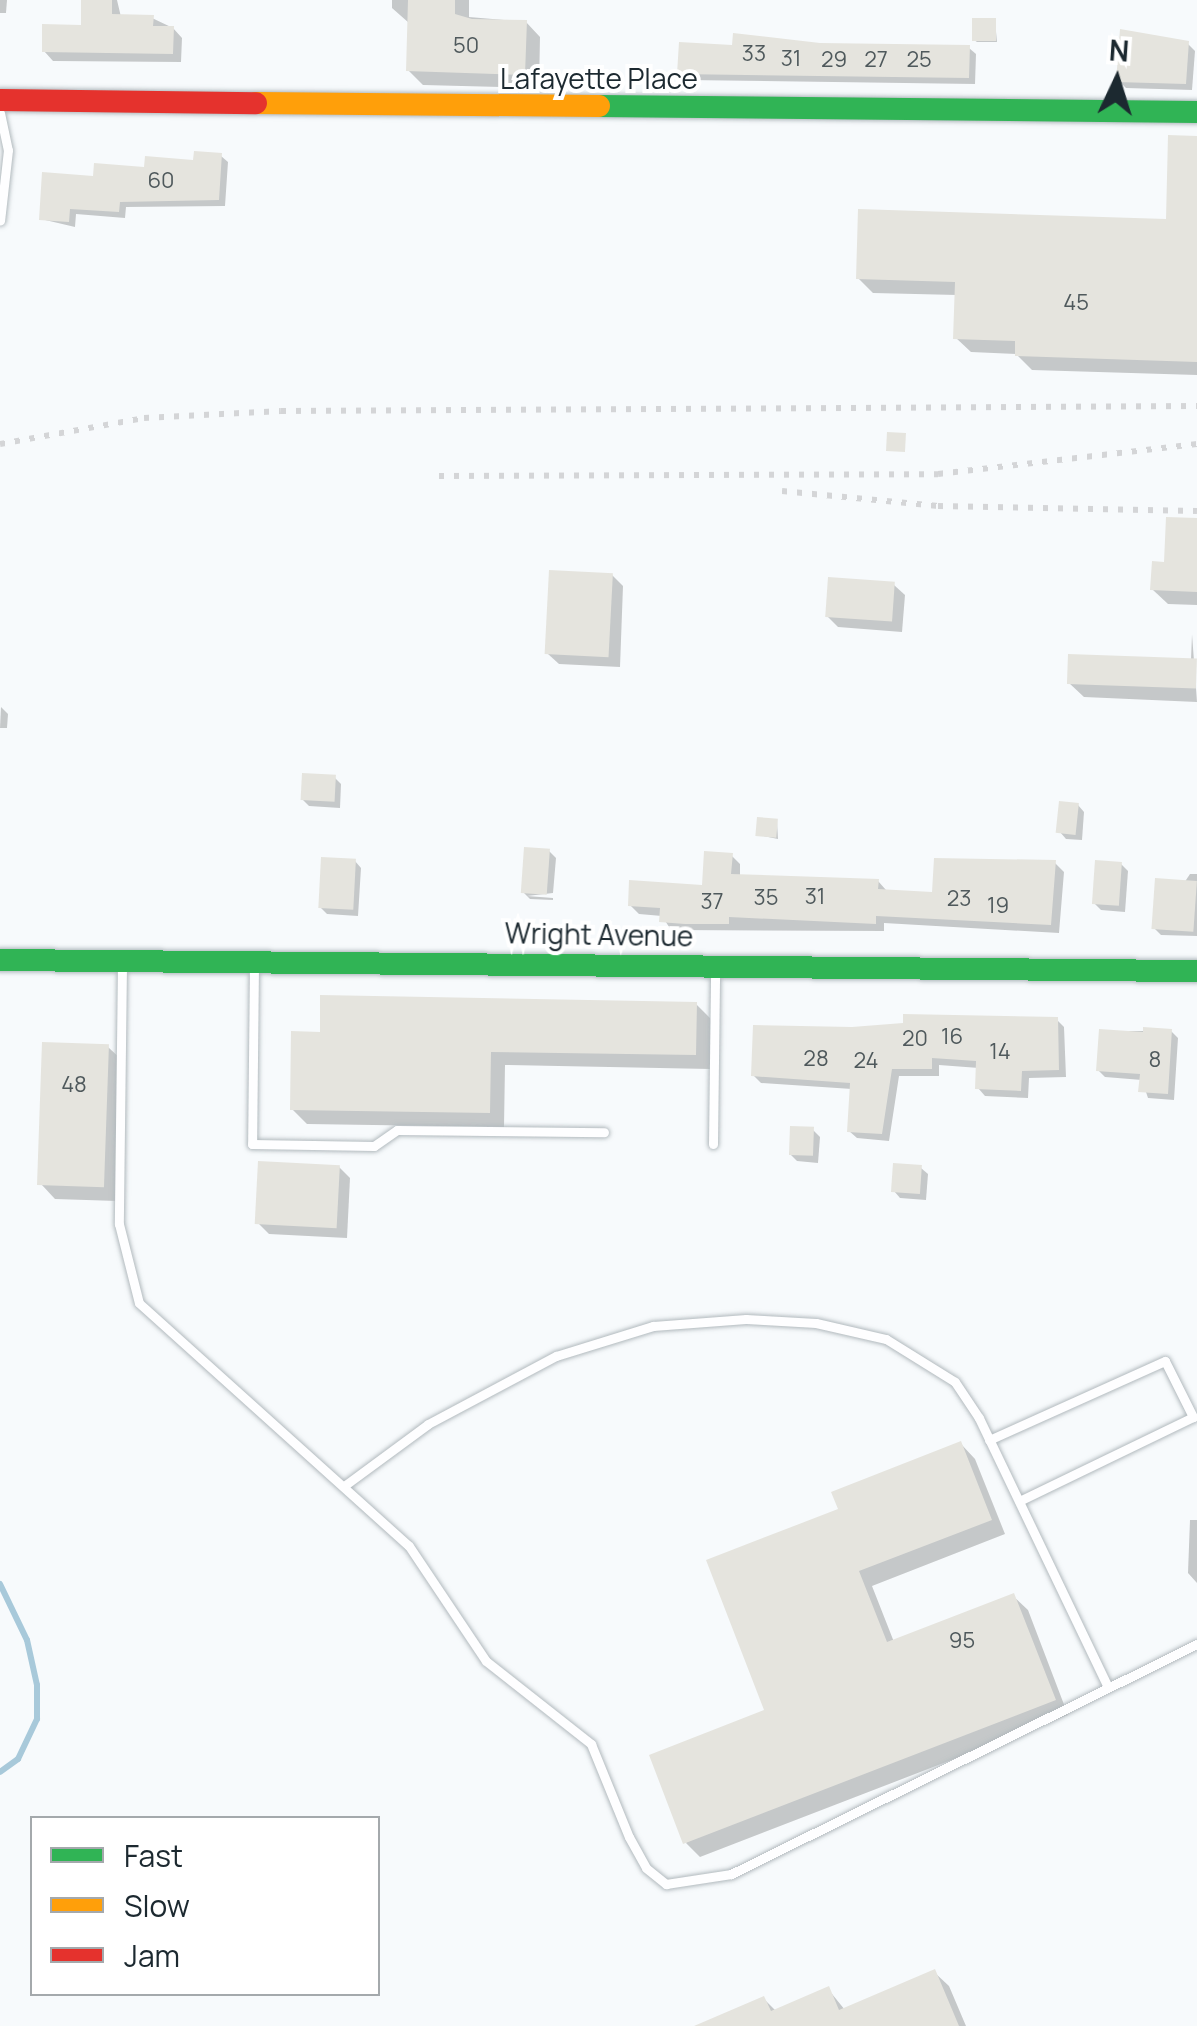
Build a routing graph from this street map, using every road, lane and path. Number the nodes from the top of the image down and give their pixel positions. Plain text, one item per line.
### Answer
1 (0, 100) edge
2 (1197, 112) edge
3 (0, 113) edge
4 (3, 178) edge
5 (0, 220) edge
6 (0, 960) edge
7 (122, 961) junction
8 (254, 961) junction
9 (716, 966) junction
10 (1197, 972) edge
11 (604, 1132) dead end
12 (713, 1144) dead end
13 (989, 1440) junction
14 (344, 1486) junction
15 (1020, 1501) junction
16 (1197, 1644) edge
17 (1108, 1687) junction

1 - 2 street, Lafayette Place
3 - 4 lane
4 - 5 lane
6 - 7 street, Wright Avenue
7 - 8 street, Wright Avenue
7 - 14 lane
8 - 9 street, Wright Avenue
8 - 11 lane
9 - 10 street, Wright Avenue
9 - 12 lane
13 - 14 lane
13 - 15 lane
13 - 15 lane
14 - 17 lane
15 - 17 lane
16 - 17 lane

